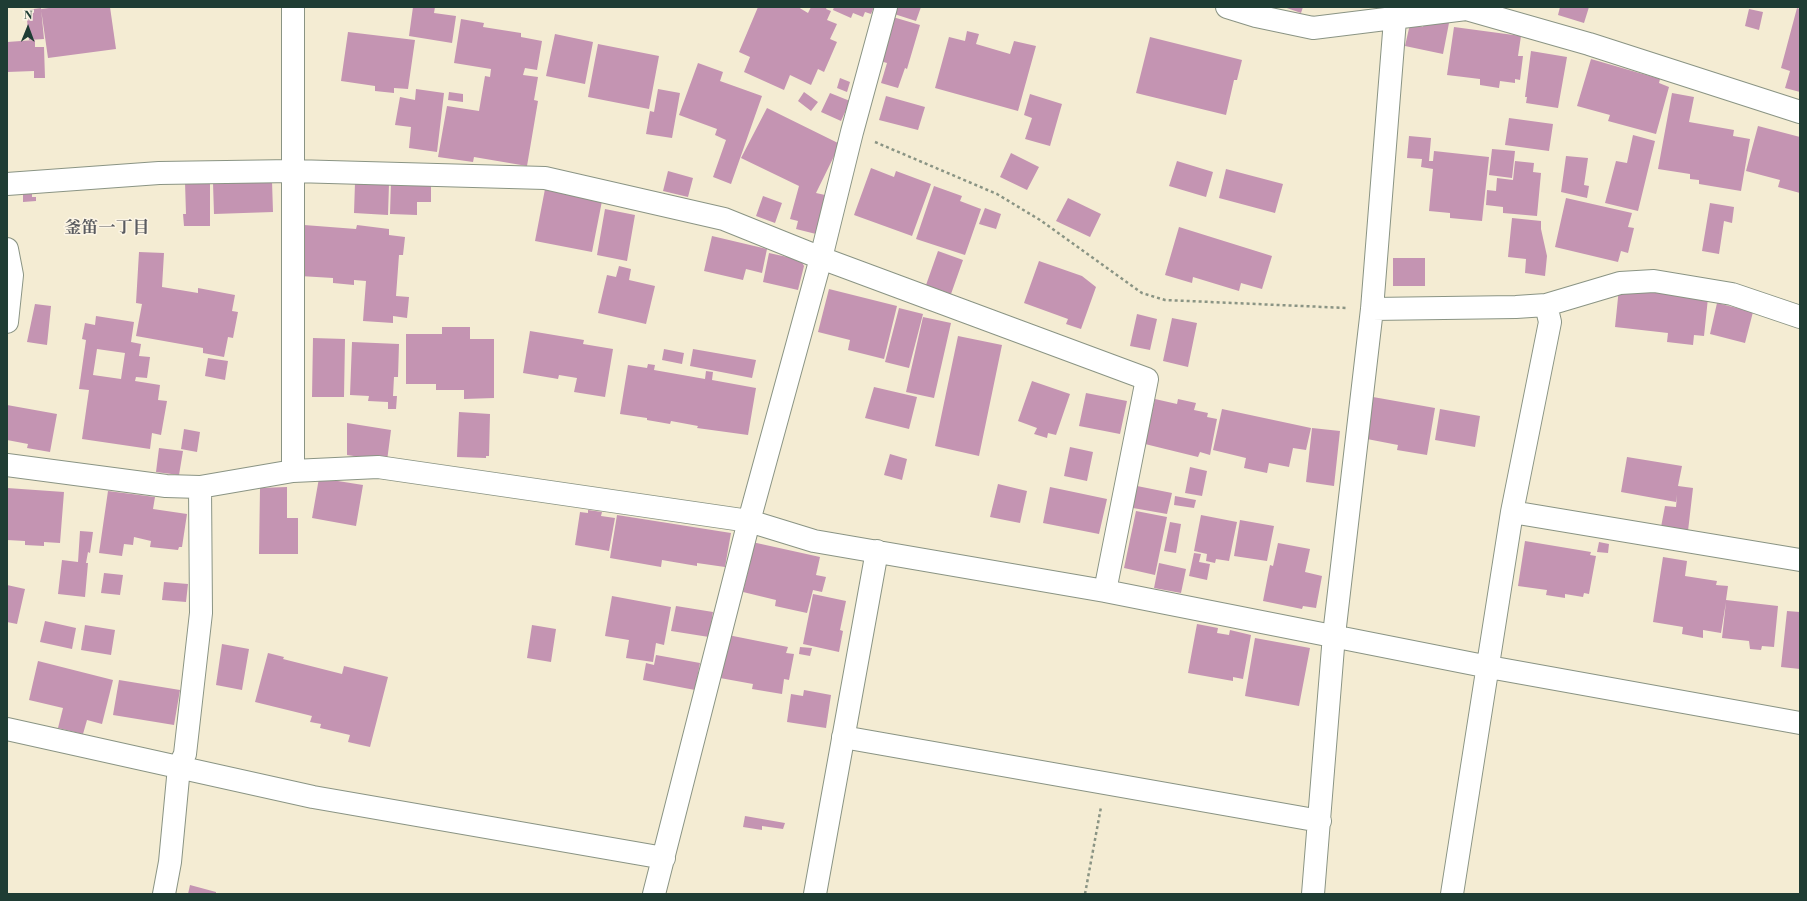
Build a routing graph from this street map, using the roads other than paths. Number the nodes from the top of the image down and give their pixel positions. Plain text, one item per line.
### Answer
1 (293, 7) edge
2 (886, 7) edge
3 (1227, 7) edge
4 (1396, 12) edge
5 (1800, 112) edge
6 (293, 171) junction
7 (7, 184) edge
8 (7, 249) edge
9 (821, 258) junction
10 (1546, 304) junction
11 (1372, 309) junction
12 (1800, 317) edge
13 (7, 322) edge
14 (7, 465) edge
15 (293, 471) junction
16 (200, 487) junction
17 (1512, 512) junction
18 (749, 521) junction
19 (877, 551) junction
20 (1800, 560) edge
21 (1104, 591) junction
22 (1334, 635) junction
23 (1489, 667) junction
24 (1800, 723) edge
25 (7, 729) edge
26 (843, 737) junction
27 (179, 767) junction
28 (1320, 821) junction
29 (664, 858) junction
30 (164, 894) edge
31 (654, 894) edge
32 (815, 894) edge
33 (1313, 894) edge
34 (1452, 894) edge

1 - 6 street
2 - 9 street
3 - 4 street
4 - 5 street
4 - 11 street
6 - 7 street
6 - 9 street
6 - 15 street
8 - 13 street
9 - 18 street
9 - 21 street
10 - 11 street
10 - 12 street
10 - 17 street
11 - 22 street
14 - 16 street
15 - 16 street
15 - 18 street
16 - 27 street
17 - 20 street
17 - 23 street
18 - 19 street
18 - 29 street
19 - 21 street
19 - 26 street
21 - 22 street
22 - 23 street
22 - 28 street
23 - 24 street
23 - 34 street
25 - 27 street
26 - 28 street
26 - 32 street
27 - 29 street
27 - 30 street
28 - 33 street
29 - 31 street

